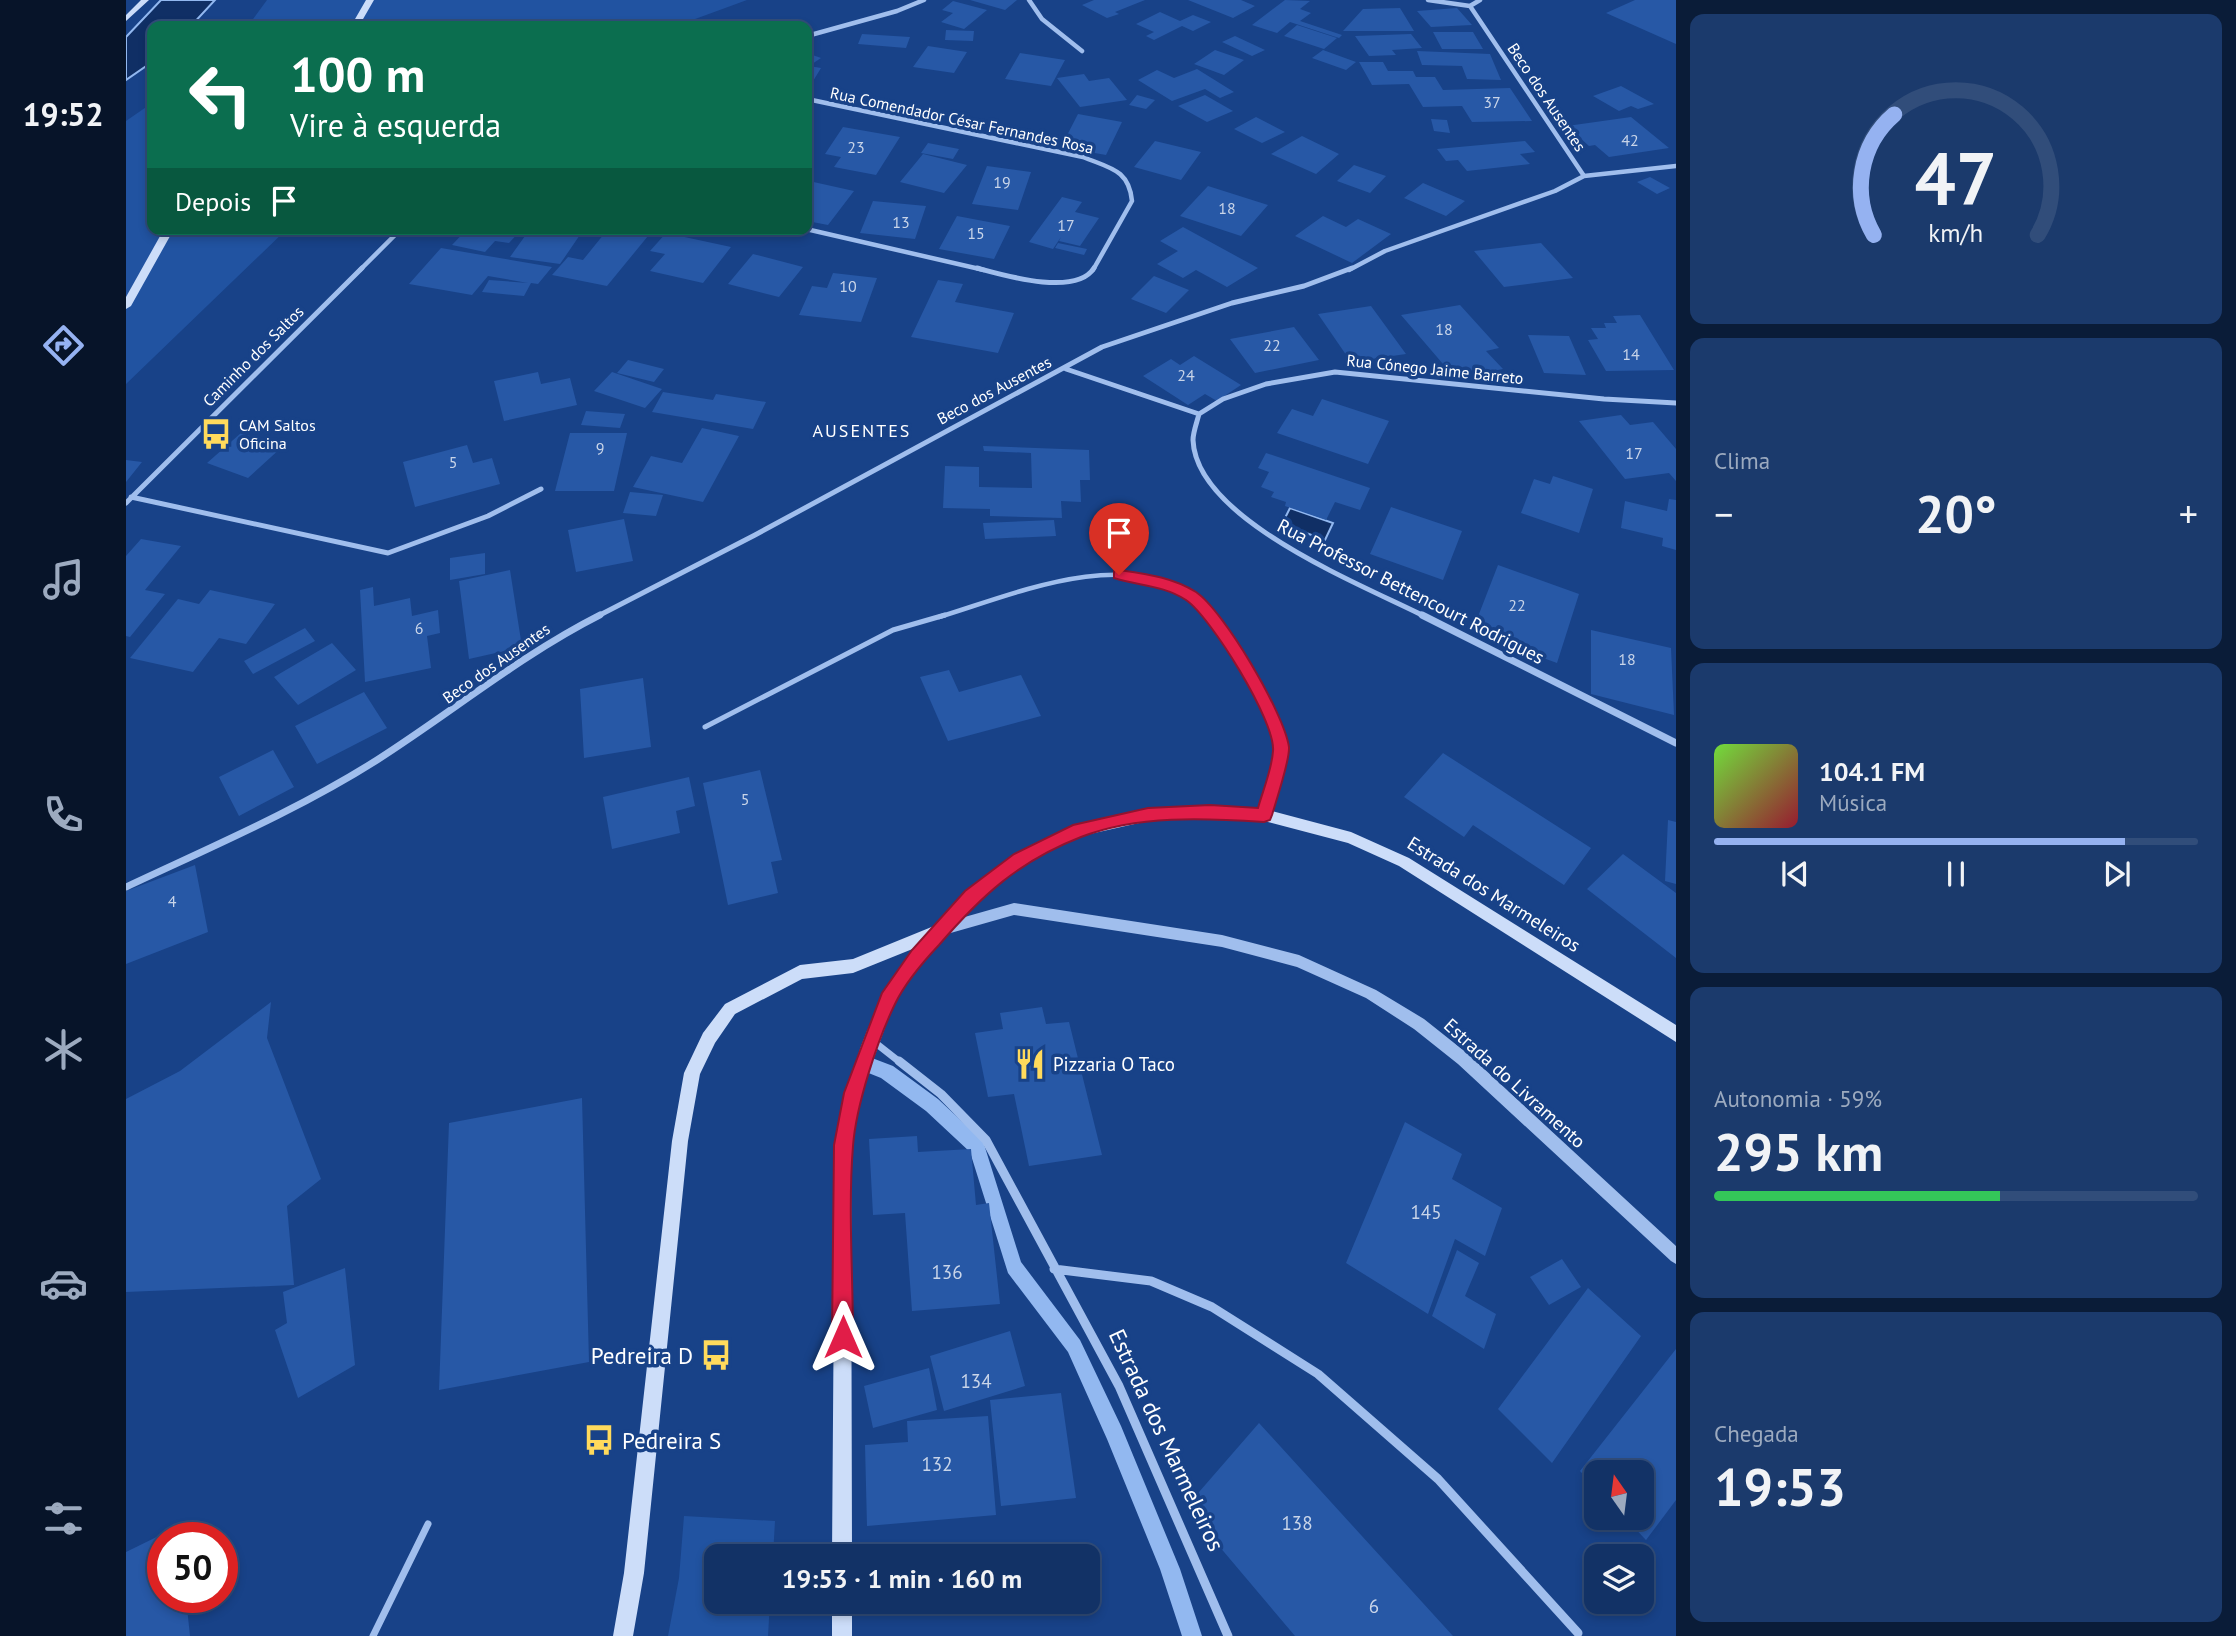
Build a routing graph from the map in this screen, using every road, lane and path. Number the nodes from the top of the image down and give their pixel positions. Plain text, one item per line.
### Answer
1 (145, 0) edge
2 (370, 0) edge
3 (924, 0) edge
4 (1029, 0) edge
5 (1428, 0) edge
6 (1480, 0) edge
7 (1470, 6) junction
8 (126, 19) edge
9 (358, 21) edge
10 (812, 35) edge
11 (1082, 51) dead end
12 (812, 100) edge
13 (1676, 166) edge
14 (1584, 176) junction
15 (812, 230) edge
16 (166, 235) edge
17 (395, 235) edge
18 (126, 306) edge
19 (1066, 369) junction
20 (1676, 403) edge
21 (1199, 414) junction
22 (541, 489) dead end
23 (128, 500) edge
24 (705, 727) dead end
25 (1676, 743) edge
26 (1264, 815) junction
27 (126, 887) edge
28 (940, 930) junction
29 (1676, 1034) edge
30 (873, 1041) junction
31 (1676, 1256) edge
32 (1054, 1269) junction
33 (428, 1524) dead end
34 (842, 1544) edge
35 (842, 1614) edge
36 (1578, 1633) dead end
37 (373, 1636) edge
38 (623, 1636) edge
39 (842, 1636) edge
40 (1228, 1636) edge

1 - 8 main road
2 - 9 main road
3 - 10 street
4 - 11 street
5 - 7 street
6 - 7 street
7 - 14 street, Beco dos Ausentes
12 - 15 street, Rua Comendador César Fernandes Rosa
13 - 14 street
14 - 19 street, Beco dos Ausentes
16 - 18 main road
17 - 23 street, Caminho dos Saltos
19 - 21 street
19 - 27 street, Beco dos Ausentes
20 - 21 street, Rua Cónego Jaime Barreto
21 - 25 street, Rua Professor Bettencourt Rodrigues
22 - 23 street
24 - 26 lane
26 - 28 main road, Estrada dos Marmeleiros
26 - 29 main road, Estrada dos Marmeleiros
28 - 30 main road, Estrada dos Marmeleiros
28 - 31 street, Estrada do Livramento
28 - 38 main road
30 - 32 street, Estrada dos Marmeleiros
30 - 34 main road, Estrada dos Marmeleiros
32 - 36 street
32 - 40 street, Estrada dos Marmeleiros
33 - 37 lane
35 - 39 main road

